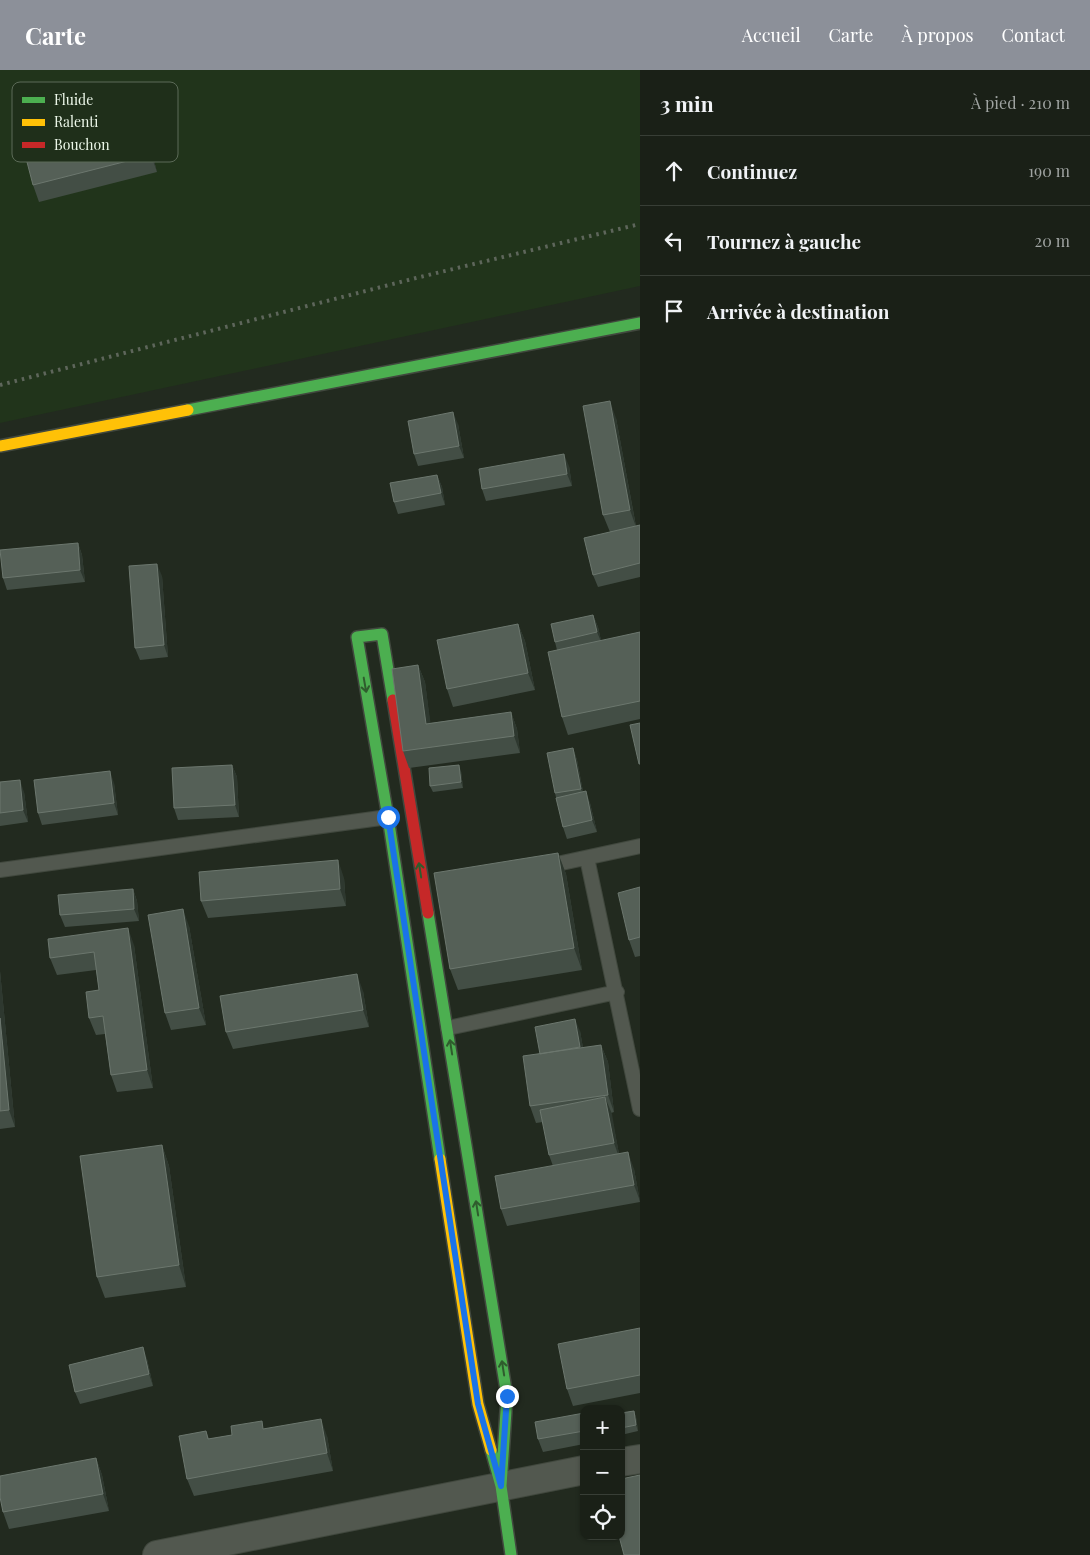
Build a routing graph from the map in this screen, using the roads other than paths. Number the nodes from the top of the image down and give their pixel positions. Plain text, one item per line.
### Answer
1 (640, 324) edge
2 (0, 446) edge
3 (388, 817) junction
4 (640, 846) edge
5 (587, 858) junction
6 (0, 870) edge
7 (530, 870) edge
8 (617, 992) junction
9 (448, 1028) junction
10 (640, 1109) edge
11 (640, 1459) edge
12 (625, 1461) edge
13 (580, 1471) edge
14 (501, 1486) junction
15 (157, 1555) edge
16 (511, 1555) edge

1 - 2 street
3 - 6 lane
9 -> 3 street
3 - 14 street
4 - 5 lane
5 - 7 lane
5 - 8 lane
8 - 9 lane
8 - 10 lane
14 -> 9 street
11 - 12 street
13 - 14 street
14 - 15 street
14 - 16 street

